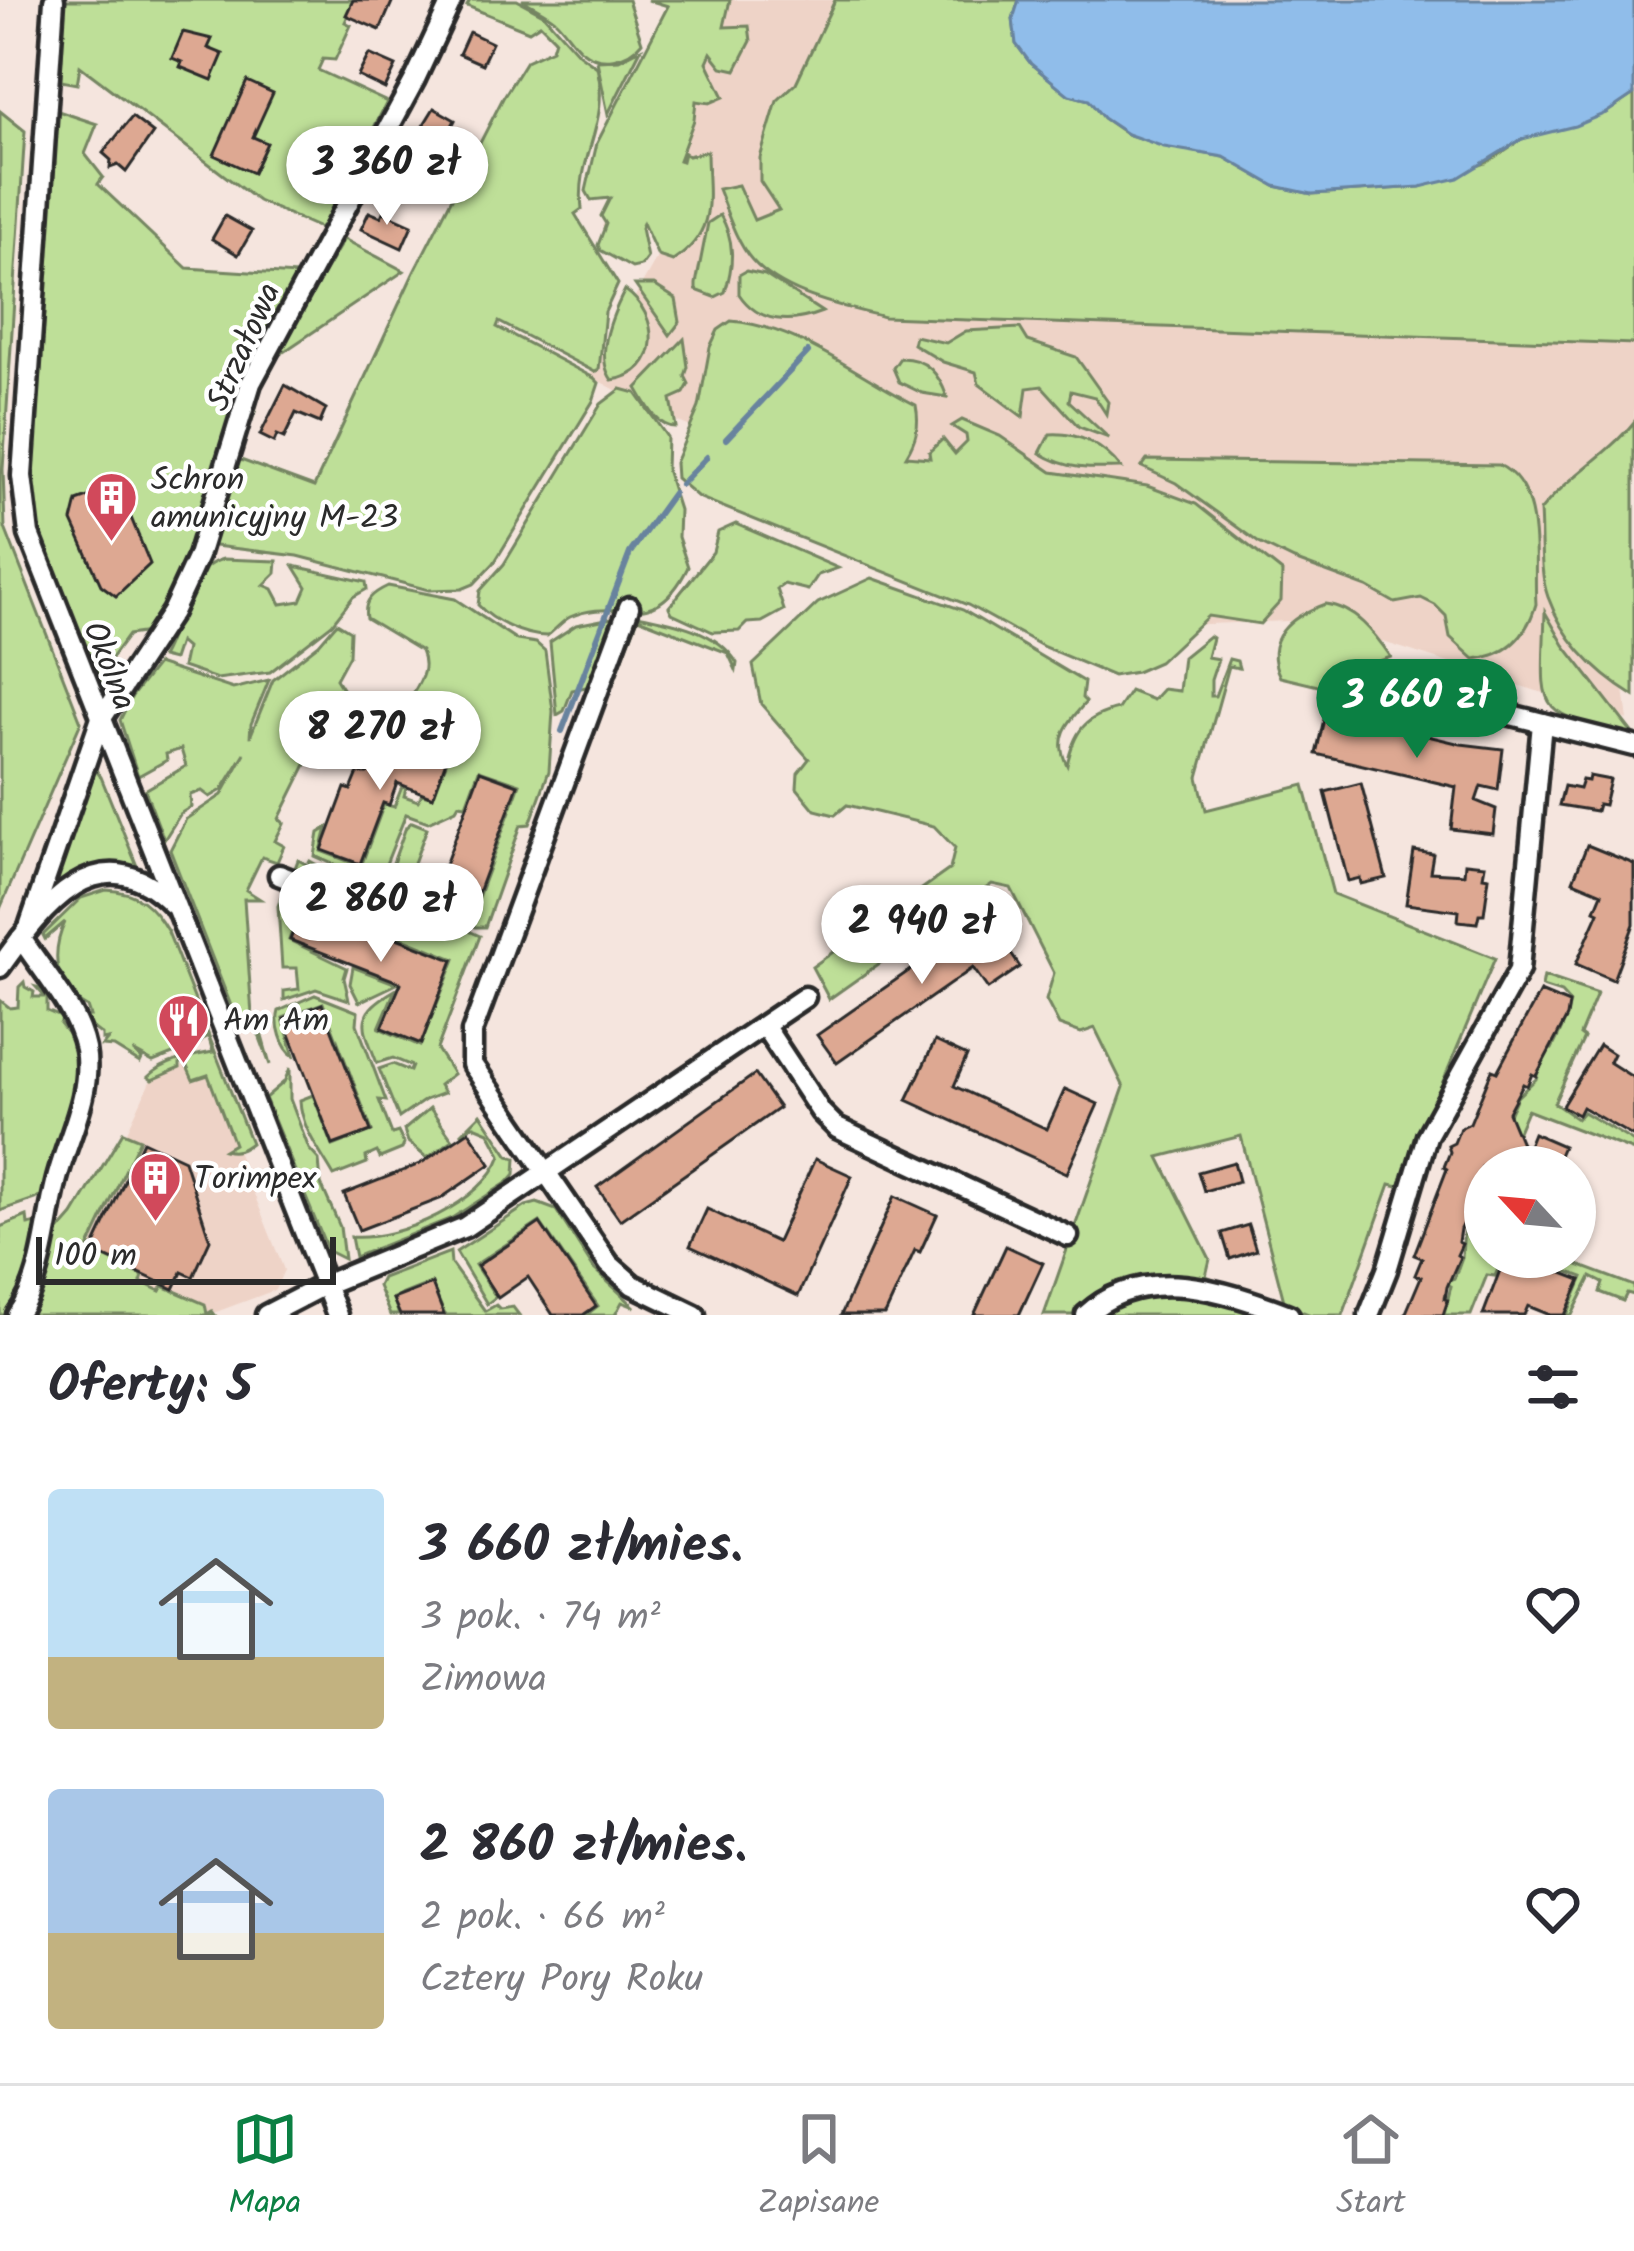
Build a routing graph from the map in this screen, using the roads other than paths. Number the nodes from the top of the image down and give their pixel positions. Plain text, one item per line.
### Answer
1 (54, 0) edge
2 (452, 0) edge
3 (629, 607) dead end
4 (1511, 715) dead end
5 (100, 721) junction
6 (1541, 723) junction
7 (1634, 746) edge
8 (338, 752) dead end
9 (362, 760) dead end
10 (279, 875) dead end
11 (325, 893) dead end
12 (181, 918) junction
13 (26, 931) junction
14 (0, 968) edge
15 (805, 997) dead end
16 (765, 1027) junction
17 (546, 1173) junction
18 (1068, 1236) dead end
19 (324, 1285) junction
20 (16, 1315) edge
21 (266, 1315) edge
22 (337, 1315) edge
23 (695, 1315) edge
24 (1086, 1315) edge
25 (1289, 1315) edge
26 (1369, 1315) edge

1 - 5 street, Okólna
2 - 5 street, Strzałowa
3 - 17 street
4 - 6 street
5 - 12 street, Okólna
5 - 13 street, Strzałowa
6 - 7 street
6 - 26 street
8 - 9 street
10 - 11 street
12 - 13 street
12 - 19 street, Okólna
13 - 14 street
13 - 20 street
15 - 16 street
16 - 17 street
16 - 18 street
17 - 19 street
17 - 23 street
19 - 21 street
19 - 22 street, Okólna
24 - 25 street

